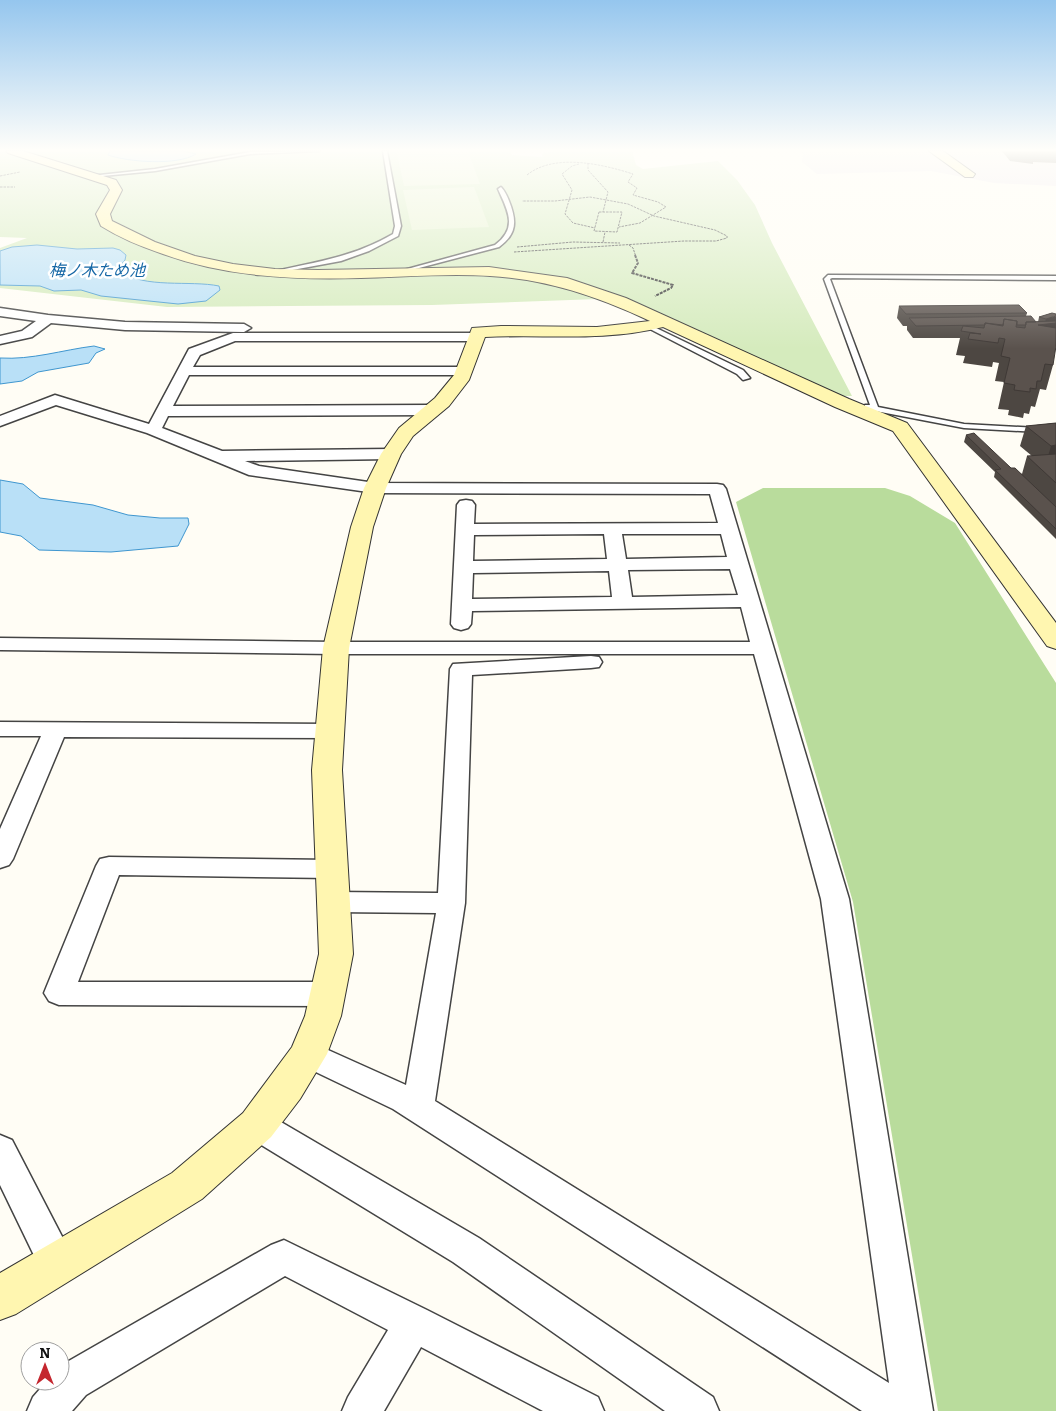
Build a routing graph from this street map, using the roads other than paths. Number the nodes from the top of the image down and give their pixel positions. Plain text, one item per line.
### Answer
1 (104, 217) edge
2 (396, 217) edge
3 (511, 217) edge
4 (402, 272) junction
5 (271, 273) junction
6 (1056, 278) edge
7 (0, 312) edge
8 (48, 319) junction
9 (654, 321) junction
10 (477, 335) junction
11 (0, 340) edge
12 (184, 371) junction
13 (464, 371) junction
14 (746, 378) dead end
15 (842, 403) junction
16 (875, 408) junction
17 (432, 410) junction
18 (163, 411) junction
19 (0, 421) edge
20 (153, 430) junction
21 (1056, 431) edge
22 (391, 454) junction
23 (220, 456) junction
24 (375, 488) junction
25 (466, 505) dead end
26 (612, 528) junction
27 (728, 528) junction
28 (465, 530) junction
29 (738, 563) junction
30 (618, 565) junction
31 (463, 567) junction
32 (748, 601) junction
33 (623, 603) junction
34 (1056, 641) edge
35 (0, 644) edge
36 (336, 648) junction
37 (618, 648) junction
38 (762, 648) junction
39 (0, 728) edge
40 (56, 729) junction
41 (330, 731) junction
42 (0, 859) edge
43 (332, 869) junction
44 (333, 902) junction
45 (451, 903) junction
46 (328, 994) junction
47 (308, 1054) junction
48 (418, 1107) junction
49 (257, 1125) junction
50 (0, 1150) edge
51 (57, 1264) junction
52 (0, 1298) edge
53 (414, 1323) junction
54 (47, 1411) edge
55 (362, 1411) edge
56 (584, 1411) edge
57 (698, 1411) edge
58 (898, 1411) edge
59 (913, 1411) edge

1 - 5 street
2 - 5 lane
3 - 4 lane
4 - 5 street
4 - 9 street
6 - 16 lane
7 - 8 street
8 - 10 street
8 - 11 street
9 - 10 street
9 - 14 lane
9 - 15 street
10 - 12 street
10 - 13 street
12 - 13 street
12 - 18 street
13 - 17 street
15 - 16 lane
15 - 34 street
16 - 21 lane
17 - 18 street
17 - 22 street
18 - 20 street
19 - 20 street
20 - 23 street
22 - 23 street
22 - 24 street
23 - 24 street
24 - 27 street
24 - 36 street
25 - 28 street
26 - 27 street
26 - 28 street
26 - 30 street
27 - 29 street
28 - 31 street
29 - 30 street
29 - 32 street
30 - 31 street
30 - 33 street
31 - 33 street
32 - 33 street
32 - 38 street
35 - 36 street
36 - 37 street
36 - 41 street
37 - 38 street
37 - 45 street
38 - 59 street
39 - 40 street
40 - 41 street
40 - 42 street
41 - 43 street
43 - 44 street
43 - 46 street
44 - 45 street
44 - 46 street
45 - 48 street
46 - 47 street
47 - 48 street
47 - 49 street
48 - 58 street
49 - 51 street
49 - 57 street
50 - 51 street
51 - 52 street
53 - 54 street
53 - 55 street
53 - 56 street

